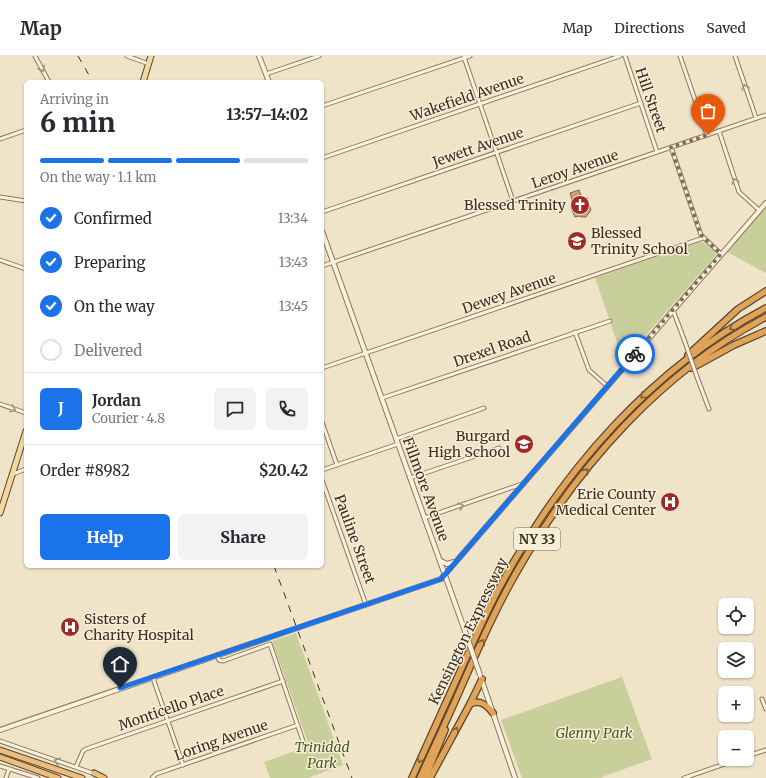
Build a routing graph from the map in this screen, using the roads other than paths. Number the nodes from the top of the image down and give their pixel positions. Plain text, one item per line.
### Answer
1 (35, 56) edge
2 (127, 56) edge
3 (152, 56) edge
4 (259, 56) edge
5 (319, 56) edge
6 (470, 56) edge
7 (620, 56) edge
8 (625, 56) edge
9 (680, 56) edge
10 (734, 56) edge
11 (464, 57) edge
12 (149, 64) junction
13 (266, 74) junction
14 (48, 80) edge
15 (144, 80) edge
16 (267, 80) edge
17 (641, 103) junction
18 (481, 104) junction
19 (324, 105) edge
20 (766, 116) edge
21 (756, 118) junction
22 (24, 131) edge
23 (719, 131) junction
24 (708, 135) junction
25 (0, 139) edge
26 (671, 147) junction
27 (497, 152) junction
28 (657, 152) junction
29 (324, 157) edge
30 (0, 197) edge
31 (513, 201) junction
32 (24, 202) edge
33 (766, 202) edge
34 (760, 210) junction
35 (324, 211) edge
36 (324, 237) edge
37 (703, 238) junction
38 (721, 254) junction
39 (0, 260) edge
40 (333, 262) junction
41 (324, 265) edge
42 (24, 268) edge
43 (766, 291) edge
44 (766, 308) edge
45 (673, 310) junction
46 (766, 317) edge
47 (610, 321) dead end
48 (766, 331) edge
49 (575, 332) junction
50 (366, 353) junction
51 (324, 367) edge
52 (672, 370) junction
53 (678, 376) junction
54 (607, 386) junction
55 (382, 398) junction
56 (0, 404) edge
57 (484, 408) dead end
58 (709, 409) dead end
59 (24, 412) edge
60 (324, 428) edge
61 (24, 438) edge
62 (396, 439) junction
63 (398, 444) junction
64 (499, 448) dead end
65 (337, 465) junction
66 (324, 469) edge
67 (24, 470) edge
68 (13, 474) junction
69 (410, 478) junction
70 (522, 484) junction
71 (324, 486) edge
72 (0, 513) edge
73 (424, 518) junction
74 (439, 559) junction
75 (458, 559) junction
76 (444, 575) junction
77 (366, 605) junction
78 (217, 655) junction
79 (154, 677) junction
80 (481, 677) junction
81 (283, 681) junction
82 (762, 699) dead end
83 (454, 703) junction
84 (470, 704) junction
85 (766, 709) edge
86 (493, 713) junction
87 (168, 721) junction
88 (298, 725) junction
89 (0, 730) edge
90 (0, 741) edge
91 (306, 747) dead end
92 (0, 750) edge
93 (766, 750) edge
94 (754, 754) edge
95 (0, 757) edge
96 (183, 764) junction
97 (0, 766) edge
98 (719, 766) edge
99 (76, 767) junction
100 (9, 769) junction
101 (94, 773) junction
102 (6, 778) edge
103 (38, 778) edge
104 (58, 778) edge
105 (82, 778) edge
106 (104, 778) edge
107 (108, 778) edge
108 (152, 778) edge
109 (412, 778) edge
110 (420, 778) edge
111 (425, 778) edge
112 (430, 778) edge
113 (516, 778) edge
114 (684, 778) edge

1 -> 14 street
2 - 12 street
3 - 12 main road
4 - 13 street
5 - 13 street
6 - 11 street
7 - 18 street, Wakefield Avenue
8 - 17 street, Hill Street
9 - 24 street
21 -> 10 street
11 - 18 street
11 - 19 street
12 - 15 main road
13 - 16 street
17 - 27 street, Jewett Avenue
17 - 28 street, Hill Street
18 - 27 street
18 - 29 street, Wakefield Avenue
20 - 21 street, Leroy Avenue
21 - 23 street, Leroy Avenue
22 - 25 street
23 - 24 street, Leroy Avenue
34 -> 23 street
24 - 26 street, Leroy Avenue
26 - 28 street, Leroy Avenue
26 - 37 street
27 - 31 street
27 - 35 street, Jewett Avenue
28 - 31 street, Leroy Avenue
30 - 32 street
31 - 40 street, Leroy Avenue
33 - 34 street
34 - 38 street
36 - 40 street, Fillmore Avenue
37 - 38 street
37 - 50 street, Dewey Avenue
38 - 45 street
39 - 42 street
40 - 41 street, Leroy Avenue
40 - 50 street, Fillmore Avenue
43 - 52 highway
44 -> 52 highway, Kensington Expressway / NY 33
45 - 54 street
45 - 58 street, bridge
46 - 53 highway, Kensington Expressway / NY 33
47 - 49 street, Drexel Road
48 - 53 highway
49 - 54 street
49 - 55 street, Drexel Road
50 - 51 street, Dewey Avenue
50 - 55 street, Fillmore Avenue
52 -> 109 highway, Kensington Expressway / NY 33
83 -> 53 highway, Kensington Expressway / NY 33
54 - 70 street
55 - 62 street, Fillmore Avenue
56 -> 59 street
57 - 62 street
60 - 65 street
61 - 68 main road
62 - 63 street, Fillmore Avenue
63 - 65 street
63 - 69 street, Fillmore Avenue
64 - 69 street
65 - 66 street
67 - 68 street
68 - 72 main road
69 - 73 street, Fillmore Avenue
73 -> 70 street
70 - 75 street
71 - 77 street, Pauline Street
73 - 74 street, Fillmore Avenue
74 - 75 street
74 - 76 street, Fillmore Avenue
75 - 76 street
76 - 77 street
76 - 80 street, Fillmore Avenue, bridge
77 - 78 street, bridge
78 - 79 street
78 - 81 street
79 - 87 street
79 - 89 street
80 - 84 highway
80 - 86 street, Fillmore Avenue
81 - 87 street, Monticello Place
81 - 88 street
82 - 85 street
83 - 110 highway, Kensington Expressway / NY 33
83 - 111 highway
84 - 86 highway
112 -> 84 highway
86 - 113 street, Fillmore Avenue
87 - 96 street
87 - 99 street, Monticello Place
88 - 91 street
88 - 96 street, Loring Avenue
99 -> 90 street
92 - 105 highway
93 - 94 street
95 - 104 highway
96 - 108 street, Loring Avenue
97 - 100 street
98 - 114 street
99 - 101 street
100 - 102 street
100 - 103 street
101 - 106 highway
101 - 107 street

